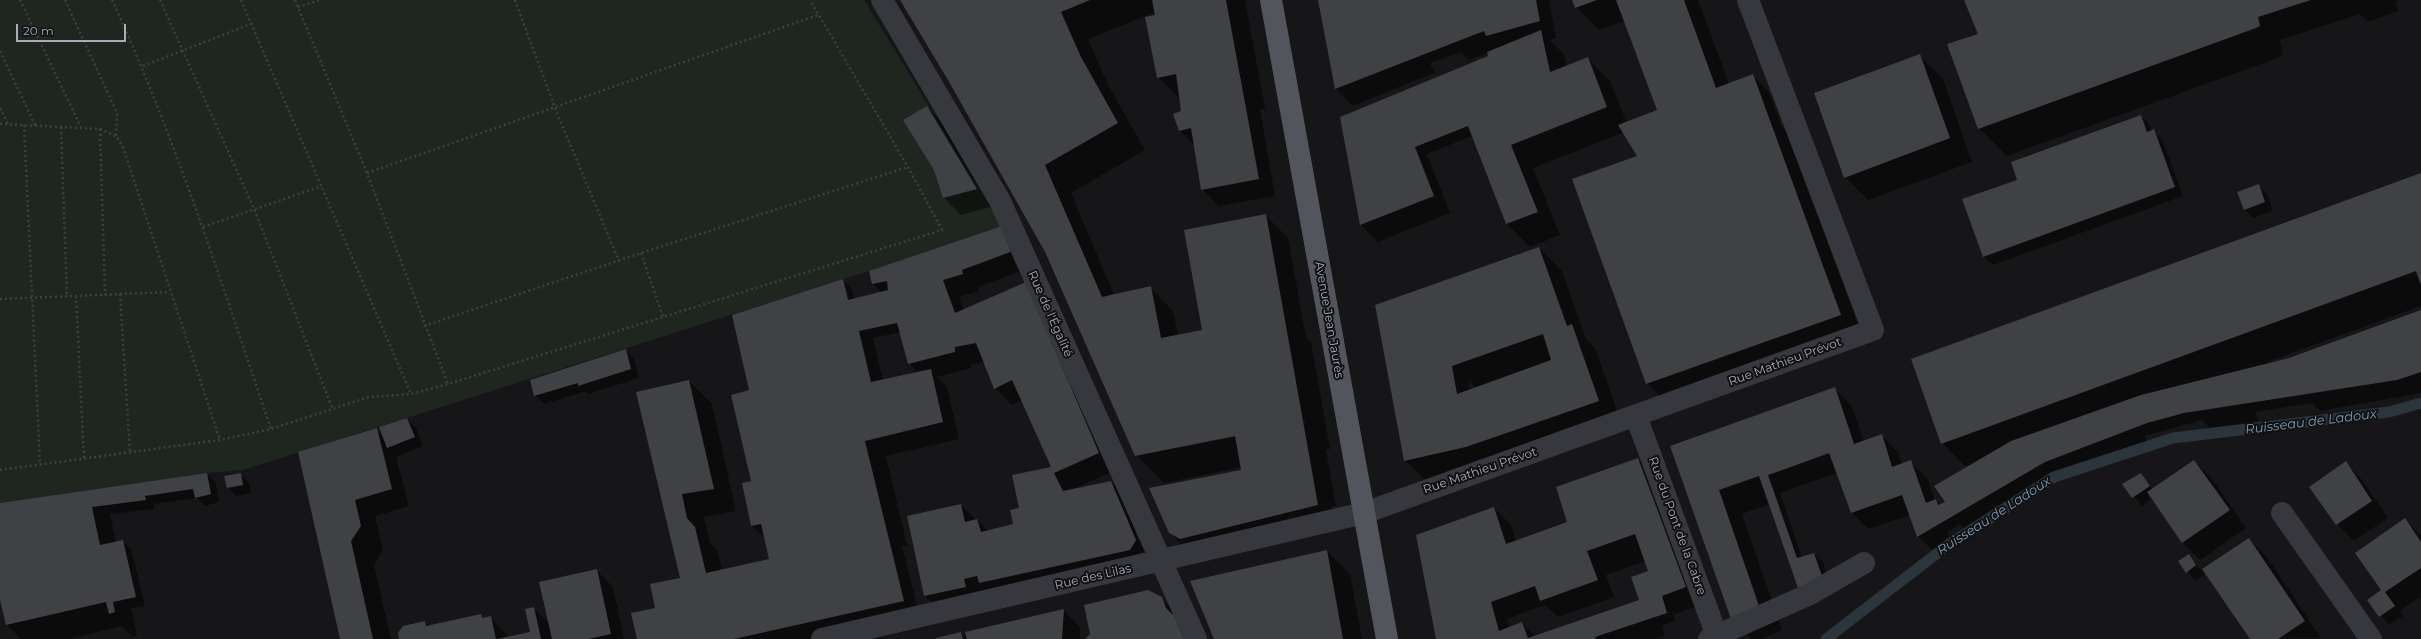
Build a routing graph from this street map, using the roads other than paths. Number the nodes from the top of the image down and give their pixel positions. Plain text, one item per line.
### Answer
1 (882, 0) edge
2 (1271, 0) edge
3 (1748, 0) edge
4 (1636, 416) junction
5 (1364, 513) junction
6 (2282, 513) dead end
7 (1160, 562) junction
8 (1864, 563) dead end
9 (1713, 637) edge
10 (822, 639) edge
11 (1196, 639) edge
12 (1387, 639) edge
13 (2372, 639) edge

1 - 7 street, Rue de l'Égalité
2 - 5 main road, Avenue Jean Jaurès
3 - 4 street, Rue Mathieu Prévot
4 - 5 street, Rue Mathieu Prévot
4 - 9 street, Rue du Pont de la Cabre
5 - 7 street, Rue des Lilas
5 - 12 main road, Avenue Jean Jaurès
6 - 13 street
7 - 10 street, Rue des Lilas
7 - 11 street, Rue de l'Égalité
8 - 9 street, Rue du Pont de la Cabre

